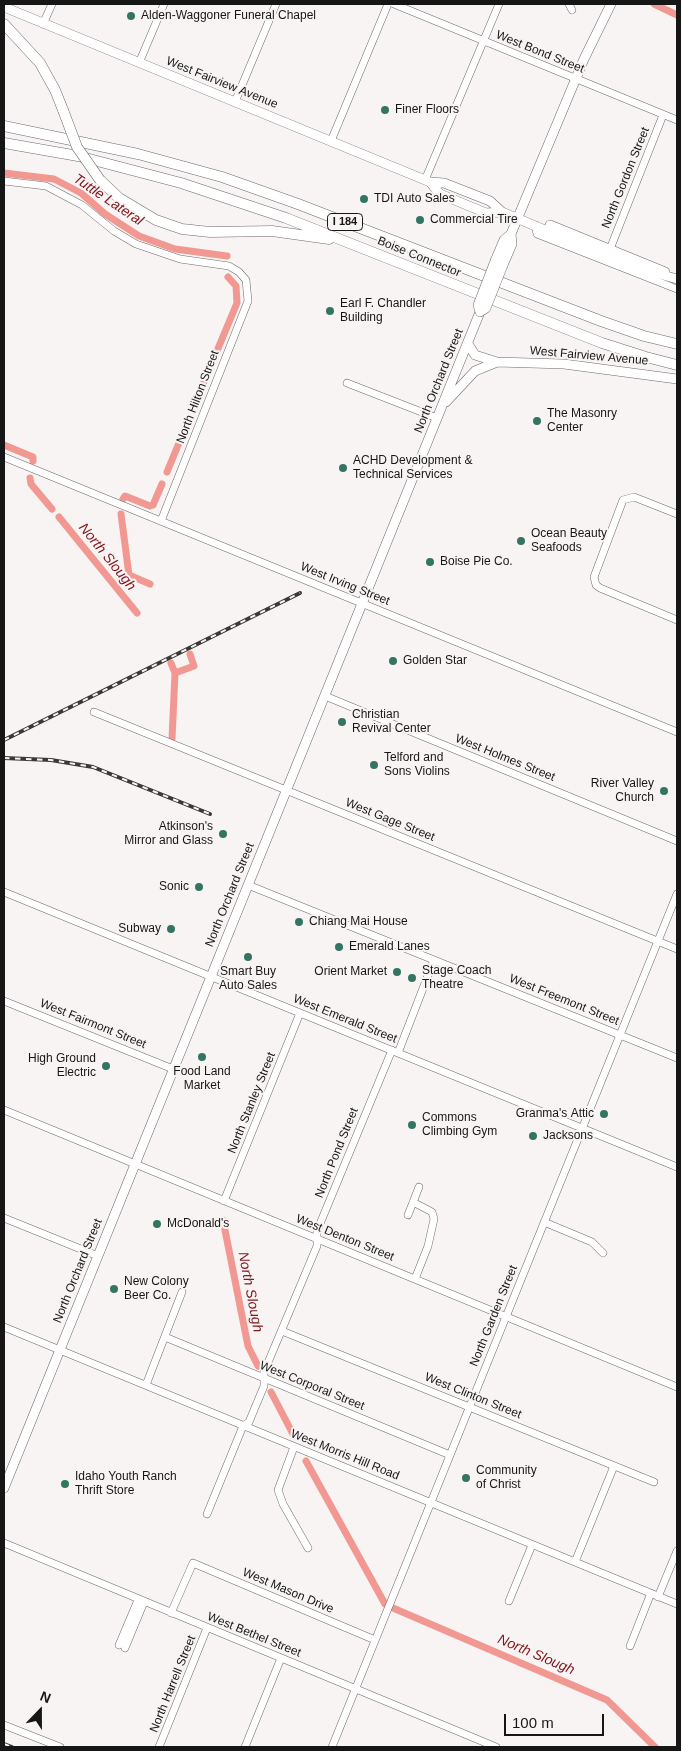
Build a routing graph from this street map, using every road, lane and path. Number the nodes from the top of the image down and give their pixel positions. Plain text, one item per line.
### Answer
1 (52, 4) edge
2 (164, 4) edge
3 (276, 4) edge
4 (388, 4) edge
5 (394, 4) edge
6 (500, 4) edge
7 (611, 4) edge
8 (4, 8) edge
9 (4, 24) edge
10 (43, 24) junction
11 (484, 42) junction
12 (139, 63) junction
13 (576, 79) junction
14 (235, 102) junction
15 (663, 115) junction
16 (677, 120) edge
17 (4, 126) edge
18 (331, 141) junction
19 (4, 143) edge
20 (4, 181) edge
21 (428, 181) junction
22 (517, 218) junction
23 (535, 225) junction
24 (348, 242) junction
25 (610, 249) junction
26 (677, 278) edge
27 (677, 289) edge
28 (468, 344) junction
29 (677, 344) edge
30 (498, 362) junction
31 (677, 365) edge
32 (677, 379) edge
33 (347, 383) dead end
34 (441, 408) junction
35 (437, 418) junction
36 (4, 457) edge
37 (677, 514) edge
38 (160, 521) junction
39 (362, 603) junction
40 (677, 620) edge
41 (325, 696) junction
42 (94, 712) dead end
43 (677, 732) edge
44 (286, 790) junction
45 (677, 841) edge
46 (248, 884) junction
47 (4, 892) edge
48 (677, 894) edge
49 (658, 941) junction
50 (677, 949) edge
51 (434, 960) junction
52 (211, 977) junction
53 (4, 1001) edge
54 (300, 1013) junction
55 (620, 1035) junction
56 (394, 1051) junction
57 (677, 1058) edge
58 (173, 1068) junction
59 (4, 1110) edge
60 (582, 1128) junction
61 (135, 1164) junction
62 (677, 1165) edge
63 (419, 1188) dead end
64 (224, 1200) junction
65 (413, 1202) junction
66 (408, 1215) dead end
67 (4, 1218) edge
68 (544, 1222) junction
69 (317, 1239) junction
70 (603, 1253) dead end
71 (98, 1256) junction
72 (415, 1279) junction
73 (182, 1292) dead end
74 (506, 1316) junction
75 (4, 1327) edge
76 (282, 1331) junction
77 (165, 1337) junction
78 (59, 1350) junction
79 (264, 1378) junction
80 (146, 1385) junction
81 (677, 1387) edge
82 (470, 1407) junction
83 (243, 1426) junction
84 (294, 1447) junction
85 (450, 1455) junction
86 (614, 1466) junction
87 (654, 1482) dead end
88 (4, 1488) edge
89 (431, 1503) junction
90 (207, 1514) dead end
91 (4, 1543) edge
92 (532, 1544) junction
93 (308, 1548) dead end
94 (677, 1551) edge
95 (575, 1562) junction
96 (655, 1595) junction
97 (141, 1601) junction
98 (509, 1602) dead end
99 (677, 1604) edge
100 (171, 1613) junction
101 (207, 1628) junction
102 (375, 1640) junction
103 (630, 1646) dead end
104 (122, 1647) dead end
105 (281, 1658) junction
106 (355, 1689) junction
107 (4, 1725) edge
108 (60, 1747) edge
109 (159, 1747) edge
110 (245, 1747) edge
111 (332, 1747) edge
112 (496, 1747) edge

1 - 10 street
2 - 12 street
3 - 14 street
4 - 18 street
5 - 11 street, West Bond Street
6 - 11 street
7 - 13 main road, North Orchard Street
8 - 10 main road, West Fairview Avenue
9 - 24 highway, bridge
10 - 12 main road, West Fairview Avenue
11 - 13 street, West Bond Street
11 - 21 street
12 - 14 main road, West Fairview Avenue
13 - 15 street, West Bond Street
13 - 22 main road, North Orchard Street
14 - 18 main road, West Fairview Avenue
15 - 16 street, West Bond Street
15 - 25 street, North Gordon Street
17 - 29 highway, Boise Connector / I 184
18 - 21 main road, West Fairview Avenue
19 - 24 highway, Boise Connector / I 184
20 - 38 street, North Hilton Street
21 - 22 main road, West Fairview Avenue
22 - 23 main road, West Fairview Avenue
22 - 28 main road, North Orchard Street, bridge
23 - 25 main road, West Fairview Avenue
23 - 26 main road
23 - 27 street, West Fairview Avenue
24 - 31 highway, Boise Connector / I 184
25 - 26 main road, West Fairview Avenue
28 - 30 main road
28 - 34 main road, North Orchard Street
30 - 32 main road, West Fairview Avenue
30 - 34 main road
33 - 35 street
34 - 35 main road, North Orchard Street
35 - 39 main road, North Orchard Street
36 - 38 street, West Irving Street
37 - 40 street
38 - 39 street, West Irving Street
39 - 41 main road, North Orchard Street
39 - 43 street, West Irving Street
41 - 44 main road, North Orchard Street
41 - 45 street, West Holmes Street
42 - 44 street, West Gage Street
44 - 46 main road, North Orchard Street
44 - 49 street, West Gage Street
46 - 51 street, West Freemont Street
46 - 52 main road, North Orchard Street
47 - 52 street, West Emerald Street
48 - 49 street, North Garden Street
49 - 50 street, West Gage Street
49 - 55 street, North Garden Street
51 - 55 street, West Freemont Street
51 - 56 street, North Pond Street
52 - 54 street, West Emerald Street
52 - 58 main road, North Orchard Street
53 - 58 street, West Fairmont Street
54 - 56 street, West Emerald Street
54 - 64 street, North Stanley Street
55 - 57 street, West Freemont Street
55 - 60 street, North Garden Street
56 - 60 street, West Emerald Street
56 - 69 street, North Pond Street
58 - 61 main road, North Orchard Street
59 - 61 street, West Denton Street
60 - 62 street, West Emerald Street
60 - 68 street, North Garden Street
61 - 64 street, West Denton Street
61 - 71 main road, North Orchard Street
63 - 65 street
64 - 69 street, West Denton Street
65 - 66 street
65 - 72 street
67 - 71 street
68 - 70 street
68 - 74 street, North Garden Street
69 - 72 street, West Denton Street
69 - 76 street, North Pond Street
71 - 78 main road, North Orchard Street
72 - 74 street, West Denton Street
73 - 77 street
74 - 81 street, West Denton Street
74 - 82 street, North Garden Street
75 - 78 street, West Morris Hill Road
76 - 79 street, North Pond Street
76 - 82 street, West Clinton Street
77 - 79 street, West Corporal Street
77 - 80 street
78 - 80 street, West Morris Hill Road
78 - 88 main road, North Orchard Street
79 - 83 street, North Pond Street
79 - 85 street, West Corporal Street
80 - 83 street, West Morris Hill Road
82 - 85 street, North Garden Street
82 - 86 street, West Clinton Street
83 - 84 street, West Morris Hill Road
83 - 90 street, North Pond Street
84 - 89 street, West Morris Hill Road
84 - 93 street
85 - 89 street, North Garden Street
86 - 87 street, West Clinton Street
86 - 95 street
89 - 92 street, West Morris Hill Road
89 - 102 street, North Garden Street
91 - 97 street, West Bethel Street
92 - 95 street, West Morris Hill Road
92 - 98 street
94 - 96 street
95 - 96 street, West Morris Hill Road
96 - 99 street, West Morris Hill Road
96 - 103 street
97 - 100 street, West Bethel Street
97 - 104 street
100 - 101 street, West Bethel Street
100 - 102 street, West Mason Drive
101 - 105 street, West Bethel Street
101 - 109 street, North Harrell Street
102 - 106 street, North Garden Street
105 - 106 street, West Bethel Street
105 - 110 street
106 - 111 street, North Garden Street
106 - 112 street, West Bethel Street
107 - 108 street

